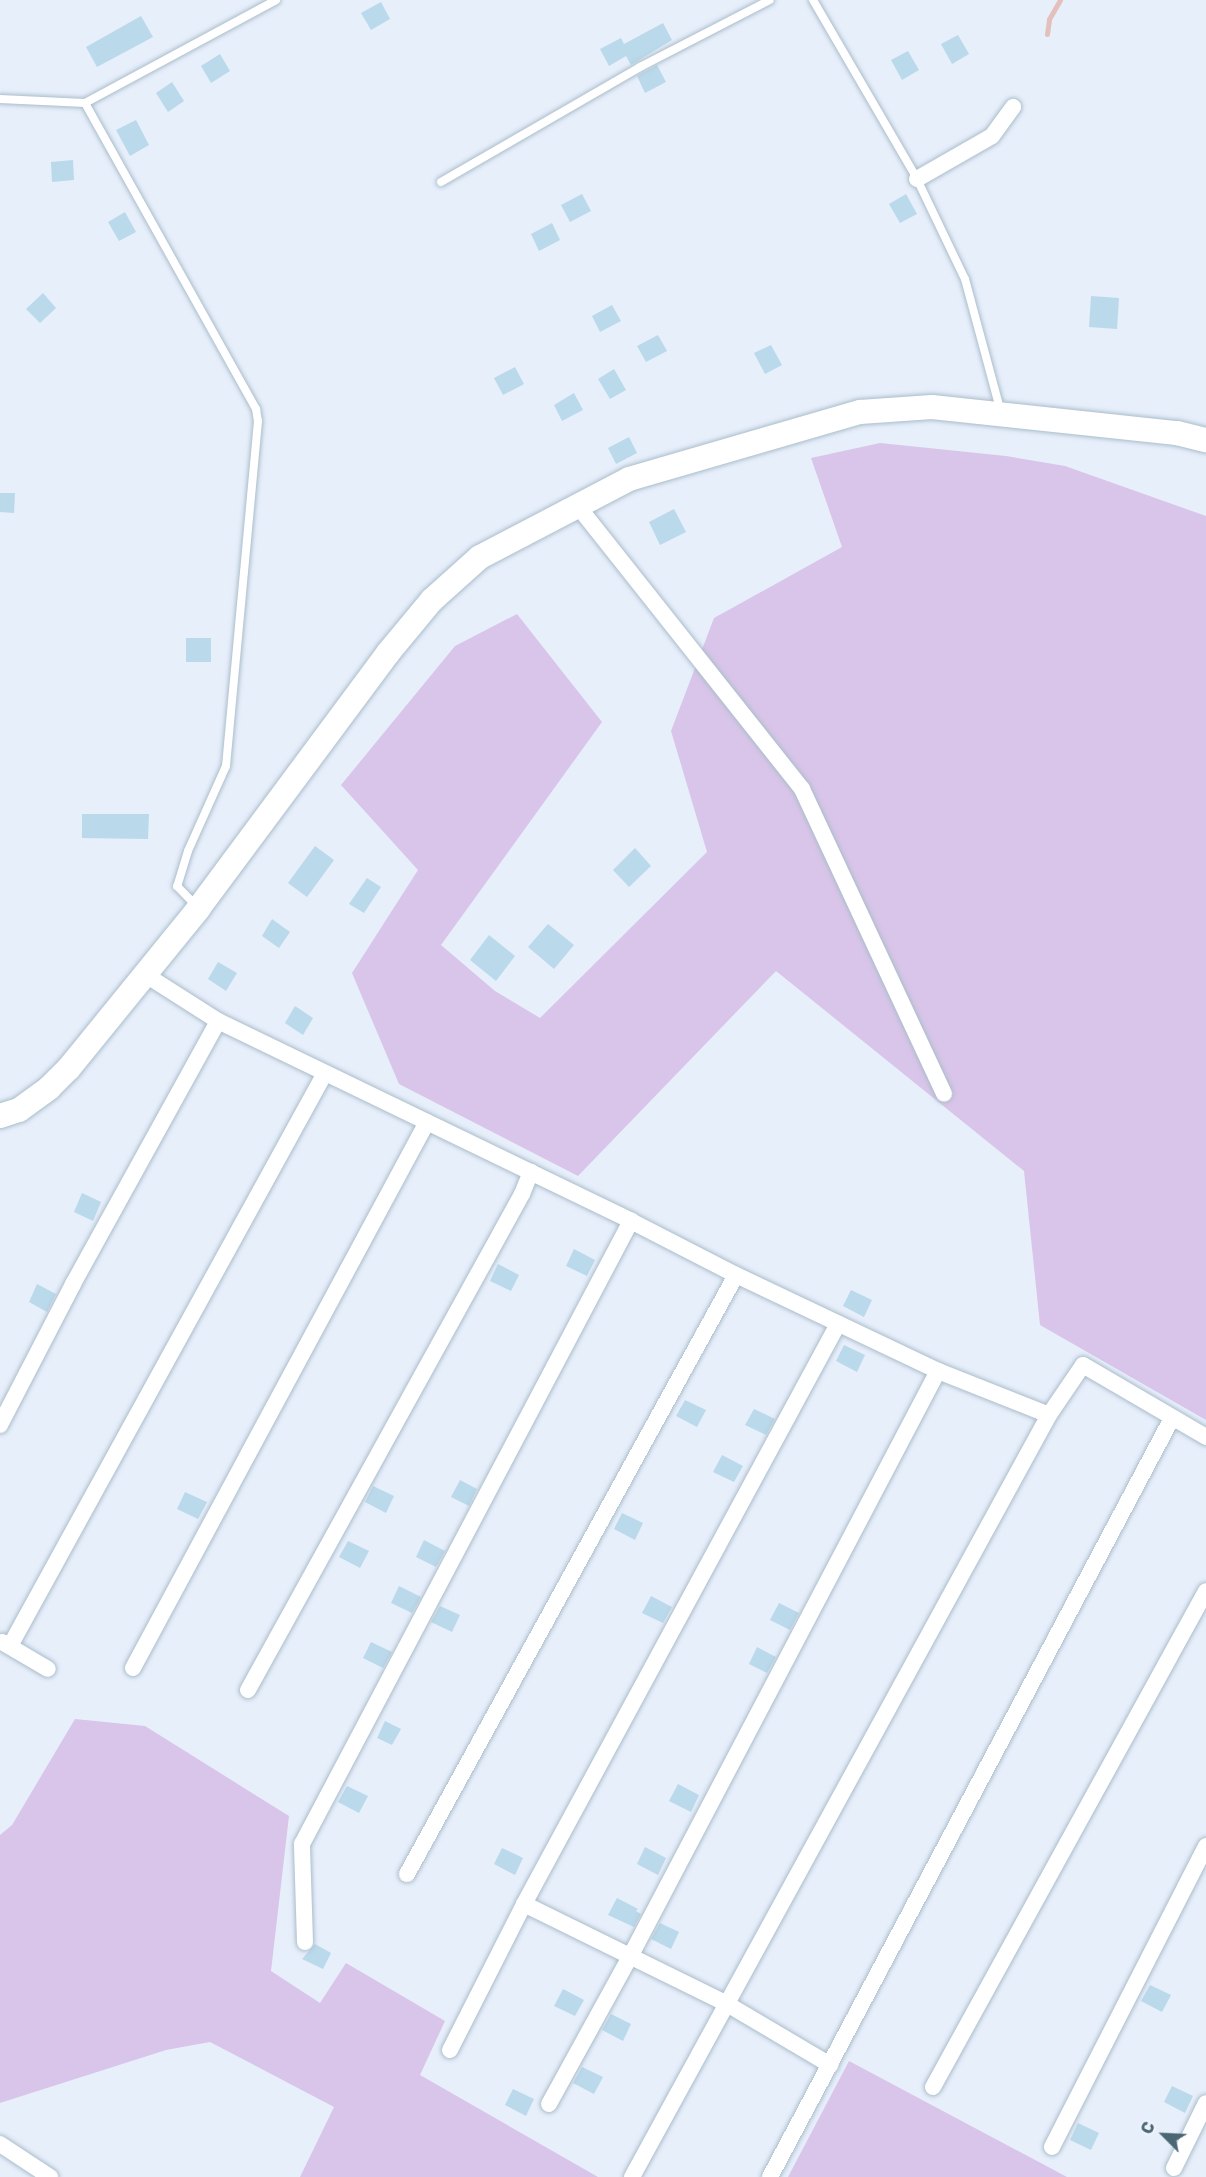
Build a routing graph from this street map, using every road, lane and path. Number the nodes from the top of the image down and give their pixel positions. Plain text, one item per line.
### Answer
1 (276, 0) edge
2 (770, 0) edge
3 (813, 0) edge
4 (0, 99) edge
5 (86, 103) junction
6 (1013, 106) dead end
7 (917, 179) junction
8 (441, 182) dead end
9 (1001, 412) junction
10 (1206, 440) edge
11 (576, 505) junction
12 (198, 909) junction
13 (146, 975) junction
14 (218, 1021) junction
15 (325, 1073) junction
16 (944, 1093) dead end
17 (0, 1116) edge
18 (427, 1122) junction
19 (531, 1172) junction
20 (631, 1221) junction
21 (736, 1275) junction
22 (838, 1324) junction
23 (938, 1371) junction
24 (1049, 1415) junction
25 (1172, 1418) junction
26 (0, 1425) edge
27 (1206, 1437) edge
28 (1206, 1591) edge
29 (5, 1643) edge
30 (133, 1668) dead end
31 (48, 1669) dead end
32 (248, 1690) dead end
33 (1206, 1846) edge
34 (407, 1874) dead end
35 (524, 1904) junction
36 (305, 1942) dead end
37 (631, 1955) junction
38 (727, 2004) junction
39 (450, 2050) dead end
40 (830, 2065) junction
41 (933, 2087) dead end
42 (1206, 2103) edge
43 (549, 2104) dead end
44 (0, 2144) edge
45 (1052, 2147) dead end
46 (1174, 2168) dead end
47 (50, 2177) edge
48 (632, 2177) edge
49 (770, 2177) edge

1 - 5 lane
2 - 8 lane
3 - 7 lane
4 - 5 lane
5 - 12 lane
6 - 7 street
7 - 9 lane
9 - 10 main road
9 - 11 main road
11 - 12 main road
11 - 16 street
12 - 13 main road
13 - 14 street
13 - 17 main road
14 - 15 street
14 - 26 street
15 - 18 street
15 - 29 street
18 - 19 street
18 - 30 street
19 - 20 street
19 - 32 street
20 - 21 street
20 - 36 street
21 - 22 street
21 - 34 street
22 - 23 street
22 - 35 street
23 - 24 street
23 - 37 street
24 - 25 street
24 - 38 street
25 - 27 street
25 - 40 street
28 - 41 street
29 - 31 street
33 - 45 street
35 - 37 street
35 - 39 street
37 - 38 street
37 - 43 street
38 - 40 street
38 - 48 street
40 - 49 street
42 - 46 street
44 - 47 street

